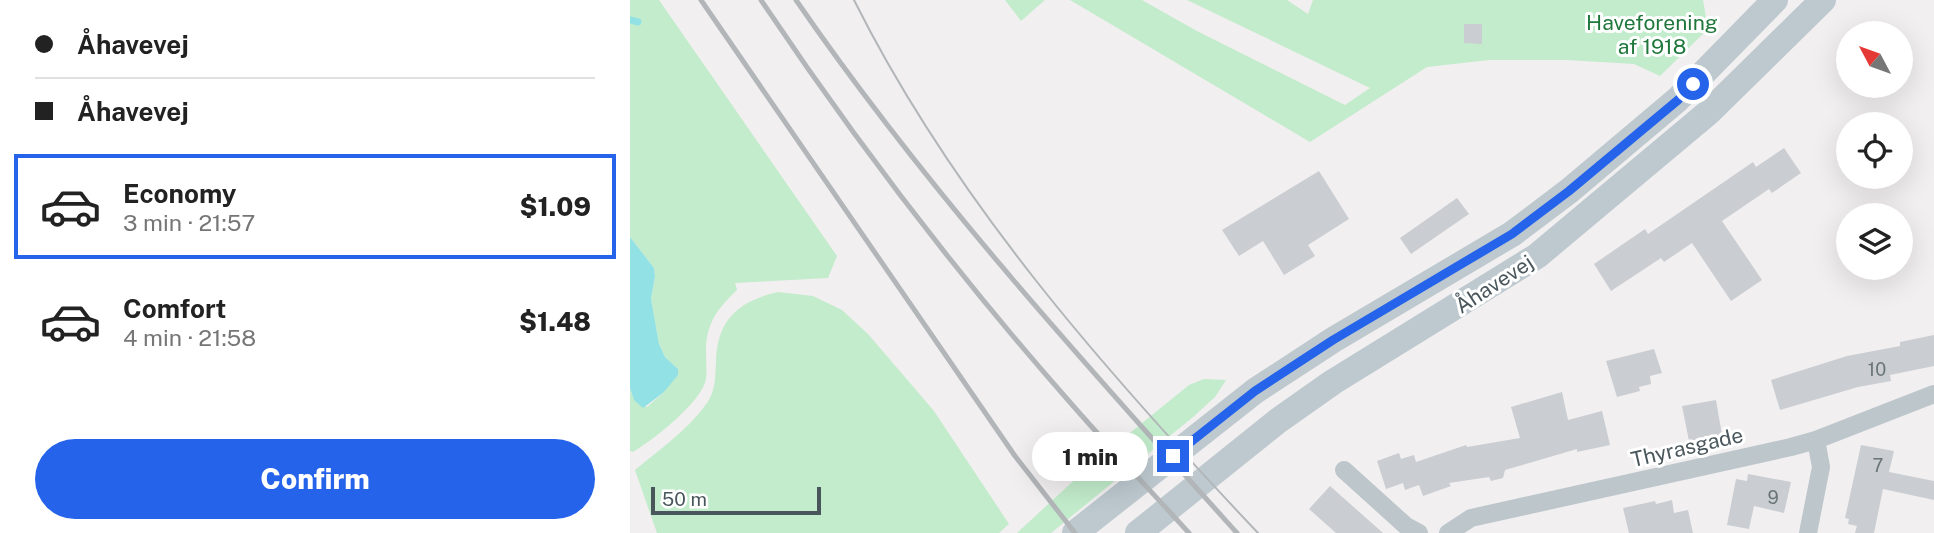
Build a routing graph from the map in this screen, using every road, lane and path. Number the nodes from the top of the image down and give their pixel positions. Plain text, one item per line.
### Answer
1 (1775, 0) edge
2 (1823, 0) edge
3 (1934, 394) edge
4 (1816, 440) junction
5 (1344, 470) dead end
6 (1075, 533) edge
7 (1138, 533) edge
8 (1419, 533) edge
9 (1448, 533) edge
10 (1808, 533) edge

1 - 6 main road, Åhavevej
2 - 7 main road, Åhavevej
3 - 4 street, Thyrasgade
4 - 9 street, Thyrasgade
4 - 10 street
5 - 8 street

